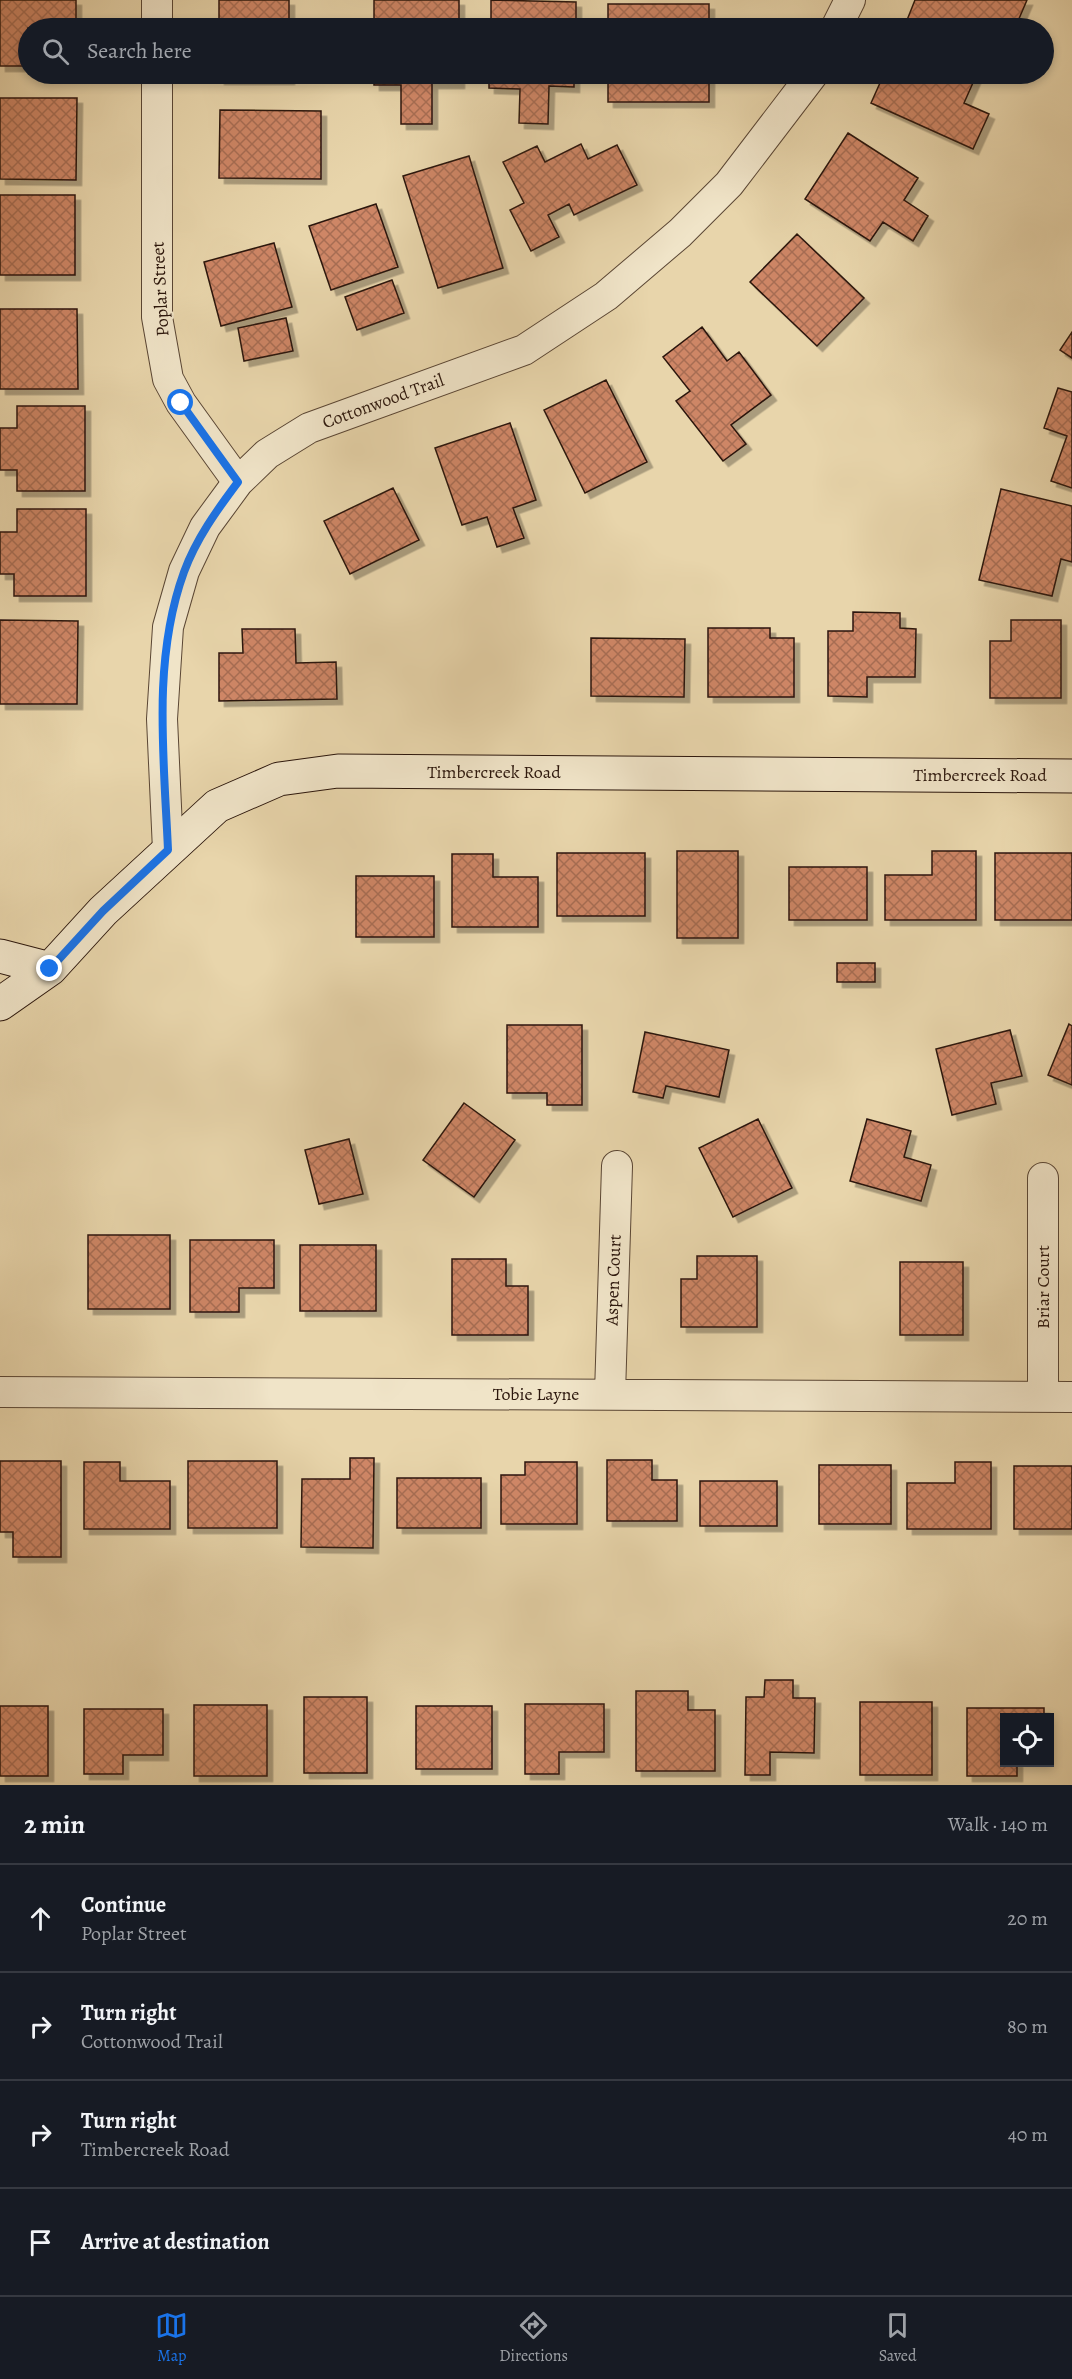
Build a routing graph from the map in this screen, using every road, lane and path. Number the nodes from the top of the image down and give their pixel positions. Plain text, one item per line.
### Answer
1 (157, 0) edge
2 (850, 0) edge
3 (157, 18) edge
4 (841, 18) edge
5 (157, 84) edge
6 (805, 84) edge
7 (238, 482) junction
8 (1072, 776) edge
9 (168, 850) junction
10 (0, 956) edge
11 (50, 969) junction
12 (0, 1004) edge
13 (616, 1166) dead end
14 (1043, 1178) dead end
15 (0, 1392) edge
16 (610, 1394) junction
17 (1043, 1397) junction
18 (1072, 1397) edge

1 - 3 street
2 - 4 street
5 - 7 street, Poplar Street
6 - 7 street, Cottonwood Trail
7 - 9 street, Cottonwood Trail
8 - 9 street, Timbercreek Road
9 - 11 street, Timbercreek Road
10 - 11 street
11 - 12 street, Timbercreek Road
13 - 16 street, Aspen Court
14 - 17 street, Briar Court
15 - 16 street, Tobie Layne
16 - 17 street, Tobie Layne
17 - 18 street, Tobie Layne

